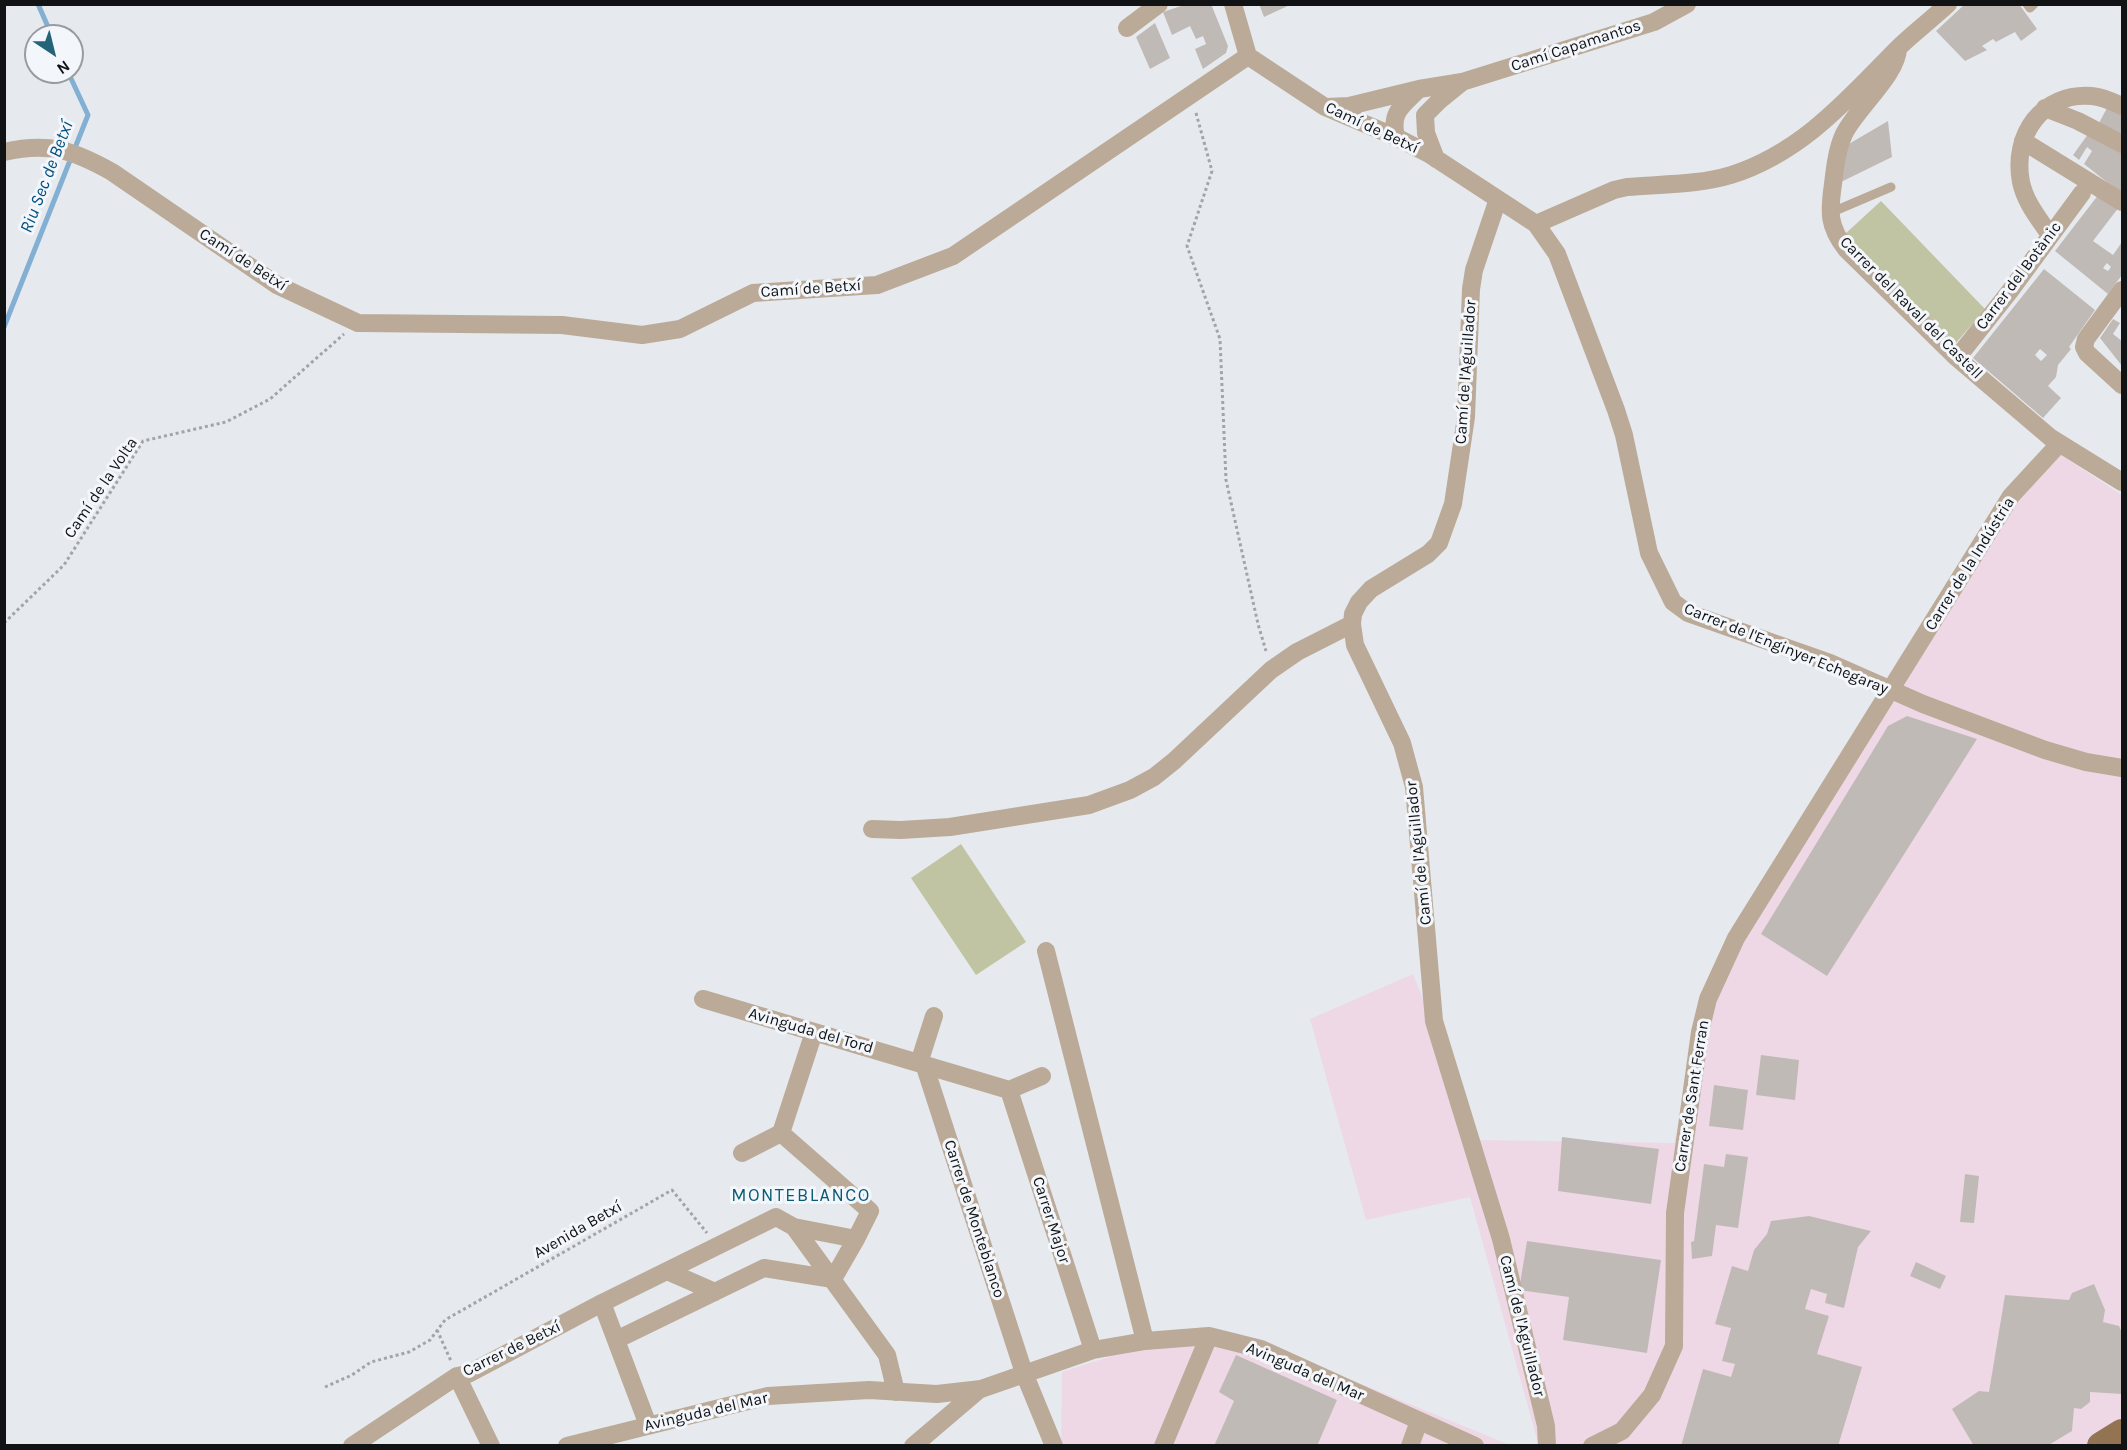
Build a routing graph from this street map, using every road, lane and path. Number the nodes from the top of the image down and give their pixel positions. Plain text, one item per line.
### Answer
1 (1159, 4) edge
2 (1233, 4) edge
3 (1688, 4) edge
4 (2027, 4) edge
5 (2034, 4) edge
6 (1944, 6) edge
7 (1127, 28) dead end
8 (1898, 48) junction
9 (1248, 56) junction
10 (1462, 82) junction
11 (1419, 89) junction
12 (1191, 94) junction
13 (2122, 106) edge
14 (1325, 107) junction
15 (2045, 108) junction
16 (1425, 115) junction
17 (1396, 137) junction
18 (2023, 141) junction
19 (2122, 144) edge
20 (4, 152) edge
21 (1436, 159) junction
22 (1891, 187) dead end
23 (2082, 194) dead end
24 (1498, 199) junction
25 (2122, 202) edge
26 (1830, 213) junction
27 (1536, 224) junction
28 (2050, 235) junction
29 (2122, 290) edge
30 (357, 323) junction
31 (1957, 358) junction
32 (2122, 385) edge
33 (2060, 444) junction
34 (2122, 482) edge
35 (4, 623) edge
36 (1352, 624) junction
37 (1271, 670) junction
38 (1890, 691) junction
39 (2122, 768) edge
40 (872, 829) dead end
41 (1046, 951) dead end
42 (703, 999) dead end
43 (934, 1016) dead end
44 (814, 1032) junction
45 (921, 1064) junction
46 (1042, 1076) dead end
47 (1009, 1089) junction
48 (781, 1133) junction
49 (742, 1153) dead end
50 (794, 1227) junction
51 (856, 1239) junction
52 (718, 1246) junction
53 (667, 1271) junction
54 (832, 1279) junction
55 (715, 1292) junction
56 (602, 1303) junction
57 (437, 1330) junction
58 (1209, 1336) junction
59 (616, 1340) junction
60 (1145, 1341) junction
61 (1094, 1350) junction
62 (1024, 1373) junction
63 (457, 1376) junction
64 (325, 1388) dead end
65 (981, 1389) junction
66 (896, 1392) junction
67 (1419, 1420) junction
68 (648, 1425) junction
69 (2122, 1434) edge
70 (352, 1446) edge
71 (491, 1446) edge
72 (567, 1446) edge
73 (913, 1446) edge
74 (1054, 1446) edge
75 (1162, 1446) edge
76 (1410, 1446) edge
77 (1475, 1446) edge
78 (1547, 1446) edge
79 (1592, 1446) edge
80 (2101, 1446) edge

1 - 7 street
2 - 9 street
3 - 10 street, Camí Capamantos
4 - 5 lane
6 - 8 street
8 - 26 street, Carrer del Raval del Castell
8 - 27 street
9 - 12 street, Camí de Betxí
9 - 14 street, Camí de Betxí
10 - 11 street, Camí Capamantos
10 - 16 street, Camí Capamantos
11 - 14 street, Camí Capamantos
11 - 17 street
12 - 30 street, Camí de Betxí
12 - 37 path
13 - 15 street
14 - 17 street, Camí de Betxí
15 - 18 street
15 - 19 street
16 - 17 street, Camí Capamantos
16 - 21 street
17 - 21 street, Camí de Betxí
18 - 25 street
18 - 28 street
20 - 30 street, Camí de Betxí
21 - 24 street, Camí de Betxí
22 - 26 lane
23 - 28 street, Carrer del Botànic
24 - 27 street, Carrer de l'Enginyer Echegaray
24 - 36 street, Camí de l'Aguillador
26 - 31 street, Carrer del Raval del Castell
27 - 38 street, Carrer de l'Enginyer Echegaray
28 - 31 street, Carrer del Botànic
29 - 32 street
30 - 35 path, Camí de la Volta
31 - 33 street, Carrer del Raval del Castell
33 - 34 street, Carrer del Raval del Castell
33 - 38 street, Carrer de la Indústria
36 - 37 street
36 - 78 street, Camí de l'Aguillador
37 - 40 street
38 - 39 street, Carrer de l'Enginyer Echegaray
38 - 79 street, Carrer de Sant Ferran
41 - 60 street
42 - 44 street, Avinguda del Tord
43 - 45 street
44 - 45 street, Avinguda del Tord
44 - 48 street
45 - 47 street
45 - 62 street, Carrer de Monteblanco
46 - 47 street
47 - 61 street, Carrer Major
48 - 49 street
48 - 51 street
50 - 51 street, Carrer de Betxí
50 - 52 street, Carrer de Betxí
50 - 54 street
51 - 54 street
52 - 53 street, Carrer de Betxí
52 - 57 path, Avenida Betxí
53 - 55 street
53 - 56 street, Carrer de Betxí
54 - 55 street
54 - 66 street
55 - 59 street
56 - 59 street
56 - 63 street, Carrer de Betxí
57 - 63 path
57 - 64 path, Avenida Betxí
58 - 60 street, Avinguda del Mar
58 - 67 street, Avinguda del Mar
58 - 75 street
59 - 68 street
60 - 61 street, Avinguda del Mar
61 - 62 street, Avinguda del Mar
62 - 65 street, Avinguda del Mar
62 - 74 street
63 - 70 street
63 - 71 street, Carrer de Betxí
65 - 66 street, Avinguda del Mar
65 - 73 street
66 - 68 street, Avinguda del Mar
67 - 76 street
67 - 77 street, Avinguda del Mar
68 - 72 street, Avinguda del Mar
69 - 80 main road

